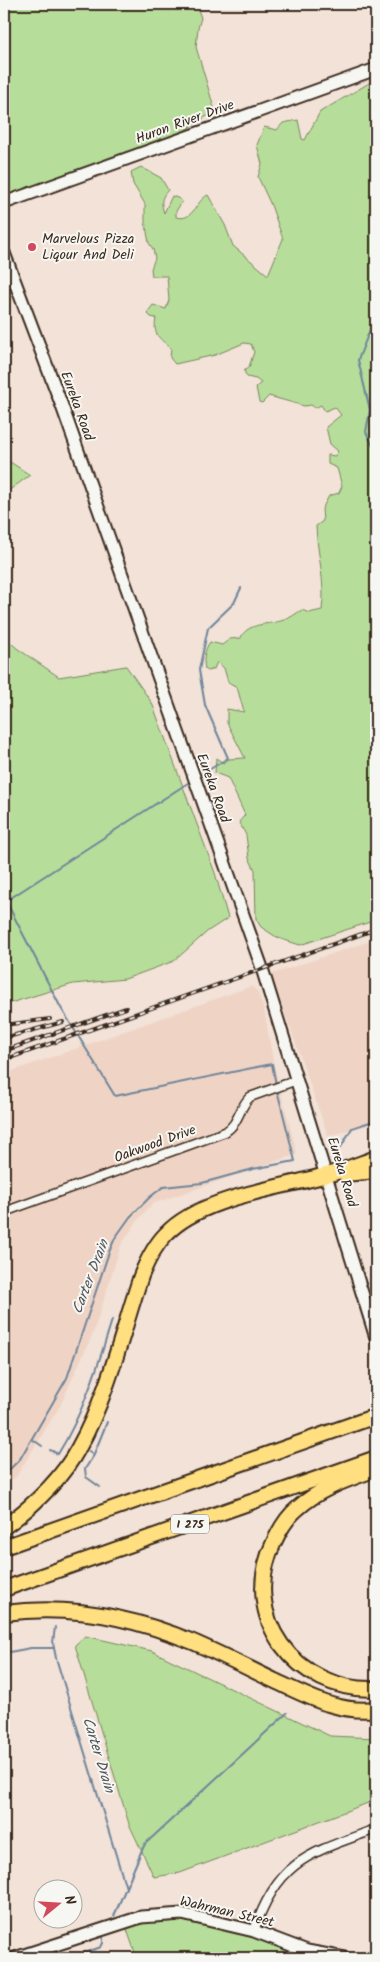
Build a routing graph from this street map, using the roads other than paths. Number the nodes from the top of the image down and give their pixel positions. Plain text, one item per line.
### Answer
1 (376, 69) edge
2 (4, 203) edge
3 (4, 254) edge
4 (298, 1080) junction
5 (376, 1158) edge
6 (376, 1171) edge
7 (327, 1175) junction
8 (4, 1212) edge
9 (376, 1338) edge
10 (376, 1408) edge
11 (376, 1416) edge
12 (268, 1454) junction
13 (376, 1458) edge
14 (376, 1469) edge
15 (4, 1527) edge
16 (4, 1547) edge
17 (4, 1590) edge
18 (4, 1613) edge
19 (376, 1689) edge
20 (376, 1709) edge
21 (376, 1829) edge
22 (254, 1931) junction
23 (15, 1958) edge
24 (345, 1958) edge

1 - 2 street, Huron River Drive
3 - 4 street, Eureka Road
4 - 7 street, Eureka Road
4 - 8 street, Oakwood Drive
5 - 7 highway
6 - 7 highway
7 - 9 street, Eureka Road
7 - 15 highway
10 - 12 highway
11 - 12 highway
12 - 16 highway
13 - 17 highway, I 275
14 - 19 highway
18 - 20 highway
21 - 22 street
22 - 23 street, Wahrman Street
22 - 24 street, Wahrman Street

